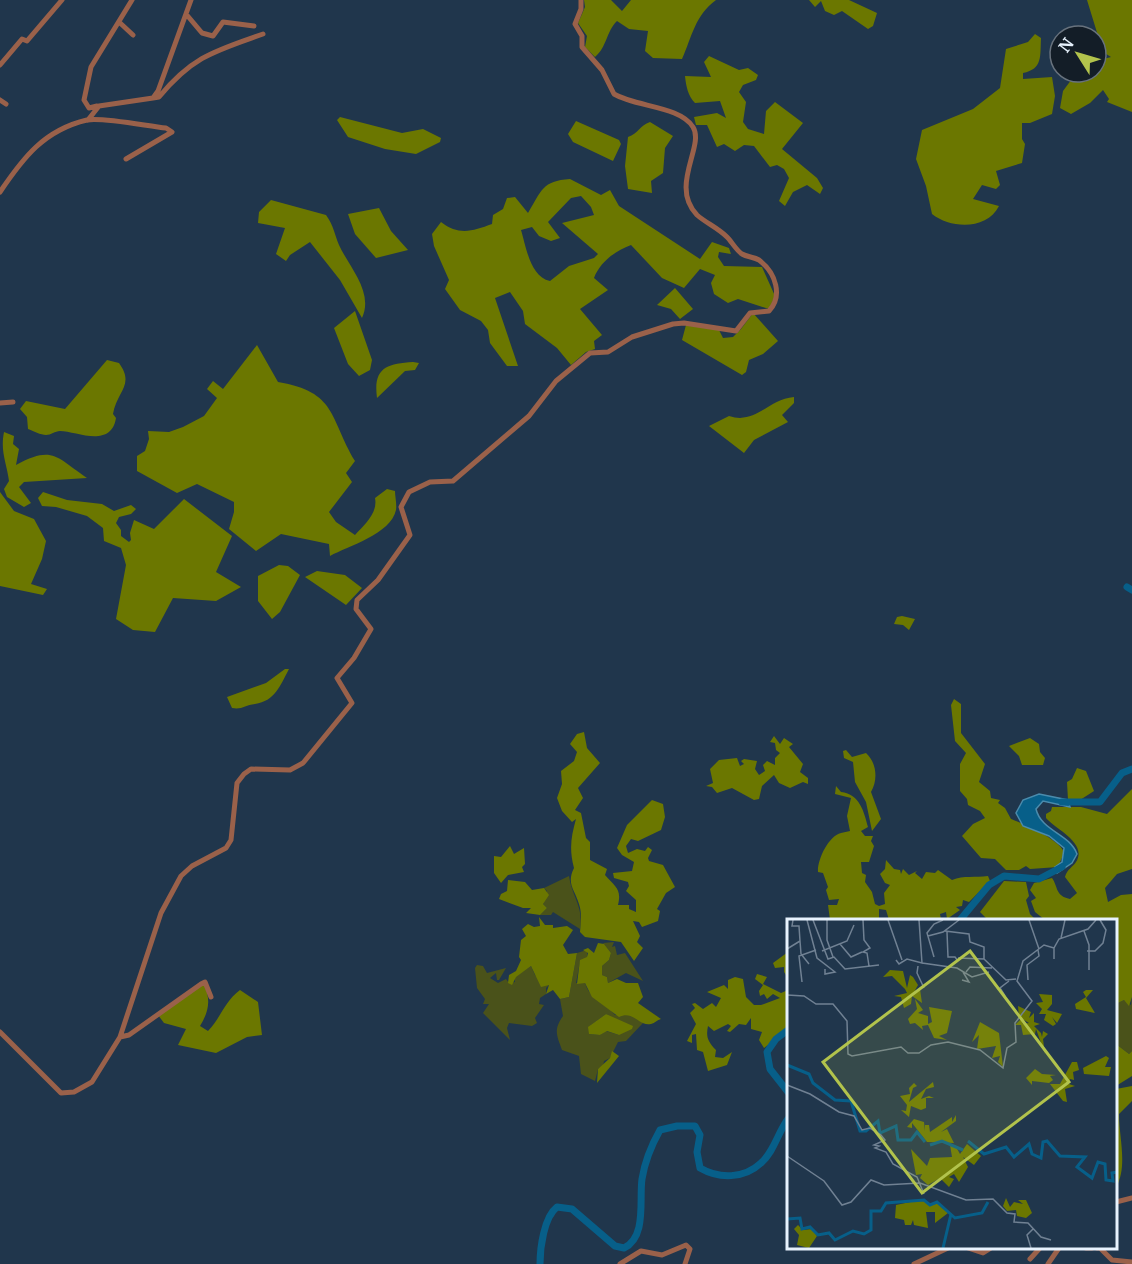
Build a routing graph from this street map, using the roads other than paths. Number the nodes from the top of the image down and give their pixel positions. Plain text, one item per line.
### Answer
1 (62, 0) edge
2 (132, 0) edge
3 (191, 0) edge
4 (581, 0) edge
5 (186, 14) junction
6 (119, 22) junction
7 (254, 26) dead end
8 (263, 34) dead end
9 (133, 35) dead end
10 (0, 66) edge
11 (153, 98) junction
12 (0, 100) edge
13 (6, 104) dead end
14 (99, 106) junction
15 (88, 120) junction
16 (126, 159) dead end
17 (0, 192) edge
18 (13, 402) dead end
19 (0, 404) edge
20 (211, 997) dead end
21 (0, 1032) edge
22 (120, 1037) junction
23 (1132, 1198) edge
24 (1117, 1202) edge
25 (946, 1249) edge
26 (971, 1249) edge
27 (989, 1249) edge
28 (1039, 1249) edge
29 (1058, 1249) edge
30 (1101, 1249) edge
31 (1030, 1259) dead end
32 (1132, 1262) edge
33 (620, 1264) edge
34 (685, 1264) edge
35 (914, 1264) edge
36 (1048, 1264) edge

1 - 10 street
2 - 6 street
3 - 5 street
4 - 22 street
5 - 7 street
5 - 11 street
6 - 9 street
6 - 14 street
8 - 11 street
11 - 14 street
12 - 13 street
14 - 15 street
15 - 16 street
15 - 17 street
18 - 19 street
20 - 22 street
21 - 22 street
23 - 24 street
25 - 35 street
26 - 27 street
28 - 31 street
29 - 36 street
30 - 32 street
33 - 34 street

